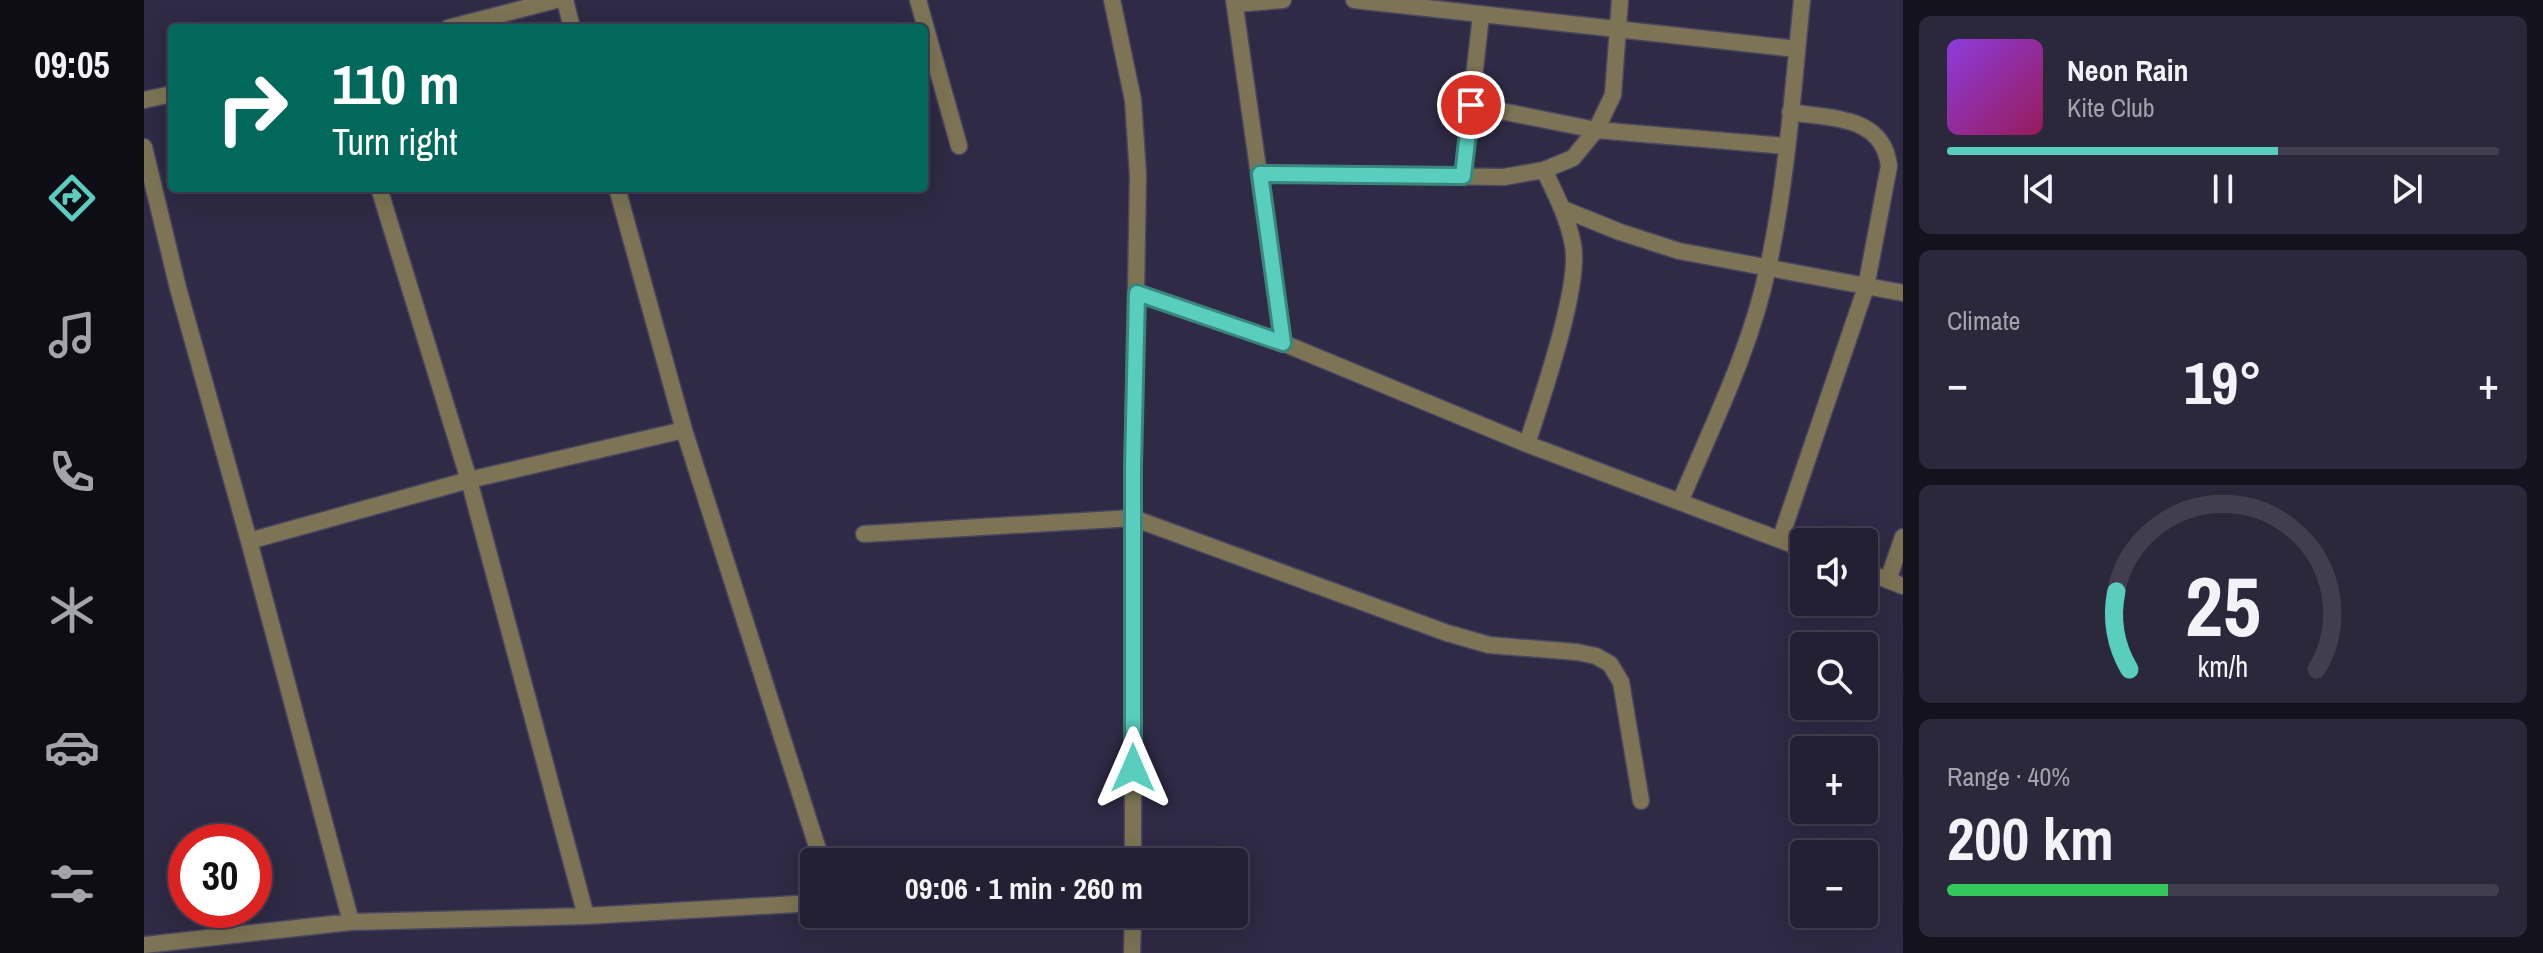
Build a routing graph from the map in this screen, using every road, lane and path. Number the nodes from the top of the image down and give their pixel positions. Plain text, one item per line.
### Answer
1 (556, 0) edge
2 (565, 0) edge
3 (918, 0) edge
4 (1112, 0) edge
5 (1283, 0) edge
6 (1354, 0) edge
7 (1620, 0) edge
8 (1802, 0) edge
9 (1235, 2) edge
10 (1481, 15) junction
11 (463, 24) edge
12 (571, 24) edge
13 (925, 24) edge
14 (1616, 29) junction
15 (928, 36) edge
16 (1797, 49) junction
17 (168, 95) edge
18 (144, 100) edge
19 (1471, 105) junction
20 (1790, 112) junction
21 (1596, 130) junction
22 (959, 146) dead end
23 (1786, 146) junction
24 (144, 147) edge
25 (1544, 170) junction
26 (1260, 174) junction
27 (1463, 176) junction
28 (380, 192) edge
29 (618, 192) edge
30 (1563, 209) junction
31 (1768, 269) junction
32 (1866, 287) junction
33 (1137, 293) junction
34 (1903, 293) edge
35 (1283, 343) junction
36 (684, 430) junction
37 (1527, 444) junction
38 (469, 480) junction
39 (1680, 502) junction
40 (1133, 518) junction
41 (864, 534) dead end
42 (1903, 537) edge
43 (1780, 540) junction
44 (249, 541) junction
45 (1790, 544) edge
46 (1895, 583) edge
47 (1641, 801) dead end
48 (818, 848) edge
49 (1133, 848) edge
50 (800, 904) edge
51 (586, 916) junction
52 (351, 922) junction
53 (1133, 928) edge
54 (144, 945) edge
55 (1132, 953) edge

1 - 11 street
2 - 12 street
3 - 13 street
4 - 33 street
5 - 9 street
6 - 10 street
7 - 14 street
8 - 16 street
9 - 26 street
10 - 14 street
10 - 19 street
14 - 16 street
14 - 21 street
15 - 22 street
16 - 20 street
17 - 18 street
19 - 21 street
19 - 27 street
20 - 23 street
20 - 32 street
21 - 23 street
21 - 25 street
23 - 31 street
24 - 44 street
25 - 27 street
25 - 30 street
26 - 27 street
26 - 35 street
28 - 38 street
29 - 36 street
30 - 31 street
30 - 37 street
31 - 32 street
31 - 39 street
32 - 34 street
32 - 43 street
33 - 35 street
33 - 40 street
35 - 37 street
36 - 38 street
36 - 48 street
37 - 39 street
38 - 44 street
38 - 51 street
39 - 43 street
40 - 41 street
40 - 47 street
40 - 49 street
42 - 46 street
43 - 45 street
44 - 52 street
50 - 51 street
51 - 52 street
52 - 54 street
53 - 55 street

